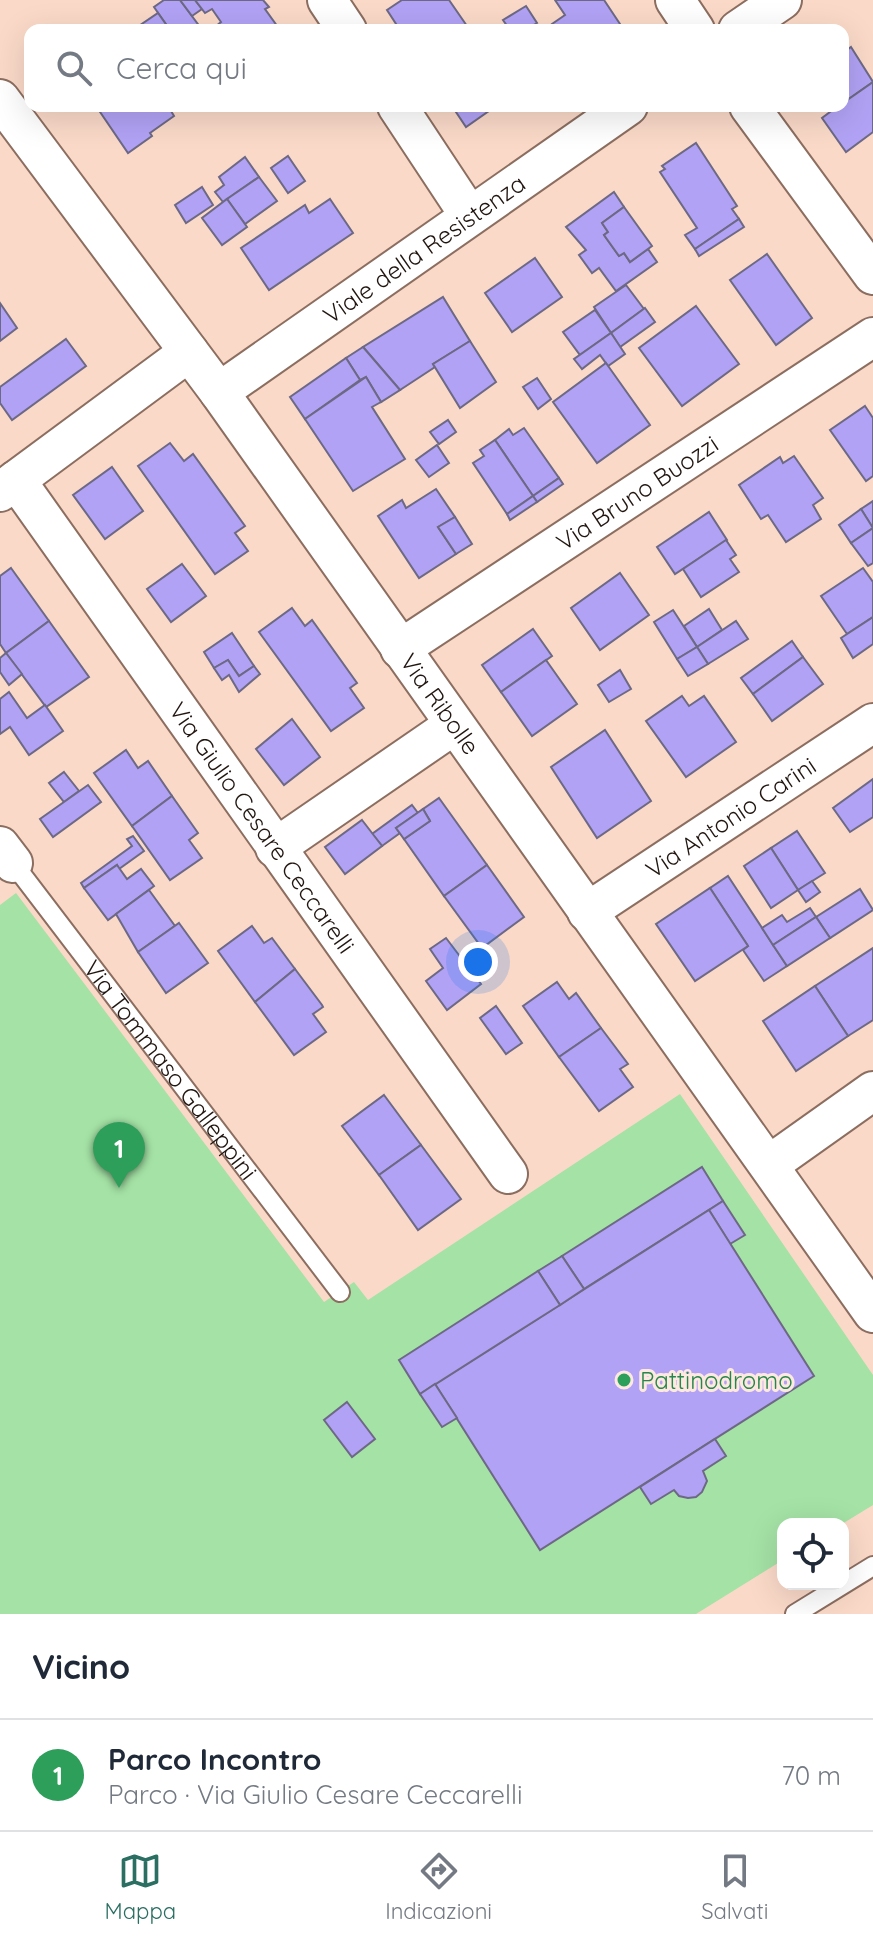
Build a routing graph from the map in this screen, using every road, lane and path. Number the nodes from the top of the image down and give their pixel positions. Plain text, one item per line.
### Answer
1 (327, 0) edge
2 (675, 0) edge
3 (782, 0) edge
4 (343, 24) edge
5 (691, 24) edge
6 (747, 24) edge
7 (0, 99) edge
8 (401, 112) edge
9 (619, 112) edge
10 (753, 112) edge
11 (469, 215) junction
12 (873, 275) edge
13 (873, 337) edge
14 (189, 352) junction
15 (219, 392) junction
16 (8, 486) edge
17 (400, 649) junction
18 (873, 723) edge
19 (454, 725) junction
20 (275, 848) junction
21 (6, 854) edge
22 (587, 912) junction
23 (873, 1091) edge
24 (770, 1164) junction
25 (508, 1174) dead end
26 (340, 1292) dead end
27 (873, 1313) edge
28 (873, 1566) edge
29 (795, 1614) edge

1 - 4 street
2 - 5 street
3 - 6 street
7 - 14 street, Via Ribolle
8 - 11 street
9 - 11 street, Viale della Resistenza
10 - 12 street
11 - 15 street, Viale della Resistenza
13 - 17 street, Via Bruno Buozzi
14 - 15 street, Via Ribolle
14 - 16 street
15 - 17 street, Via Ribolle
16 - 20 street, Via Giulio Cesare Ceccarelli
17 - 19 street, Via Ribolle
18 - 22 street, Via Antonio Carini
19 - 20 street
19 - 22 street, Via Ribolle
20 - 25 street, Via Giulio Cesare Ceccarelli
21 - 26 lane, Via Tommaso Galleppini
22 - 24 street, Via Ribolle
23 - 24 street
24 - 27 street, Via Ribolle
28 - 29 lane

